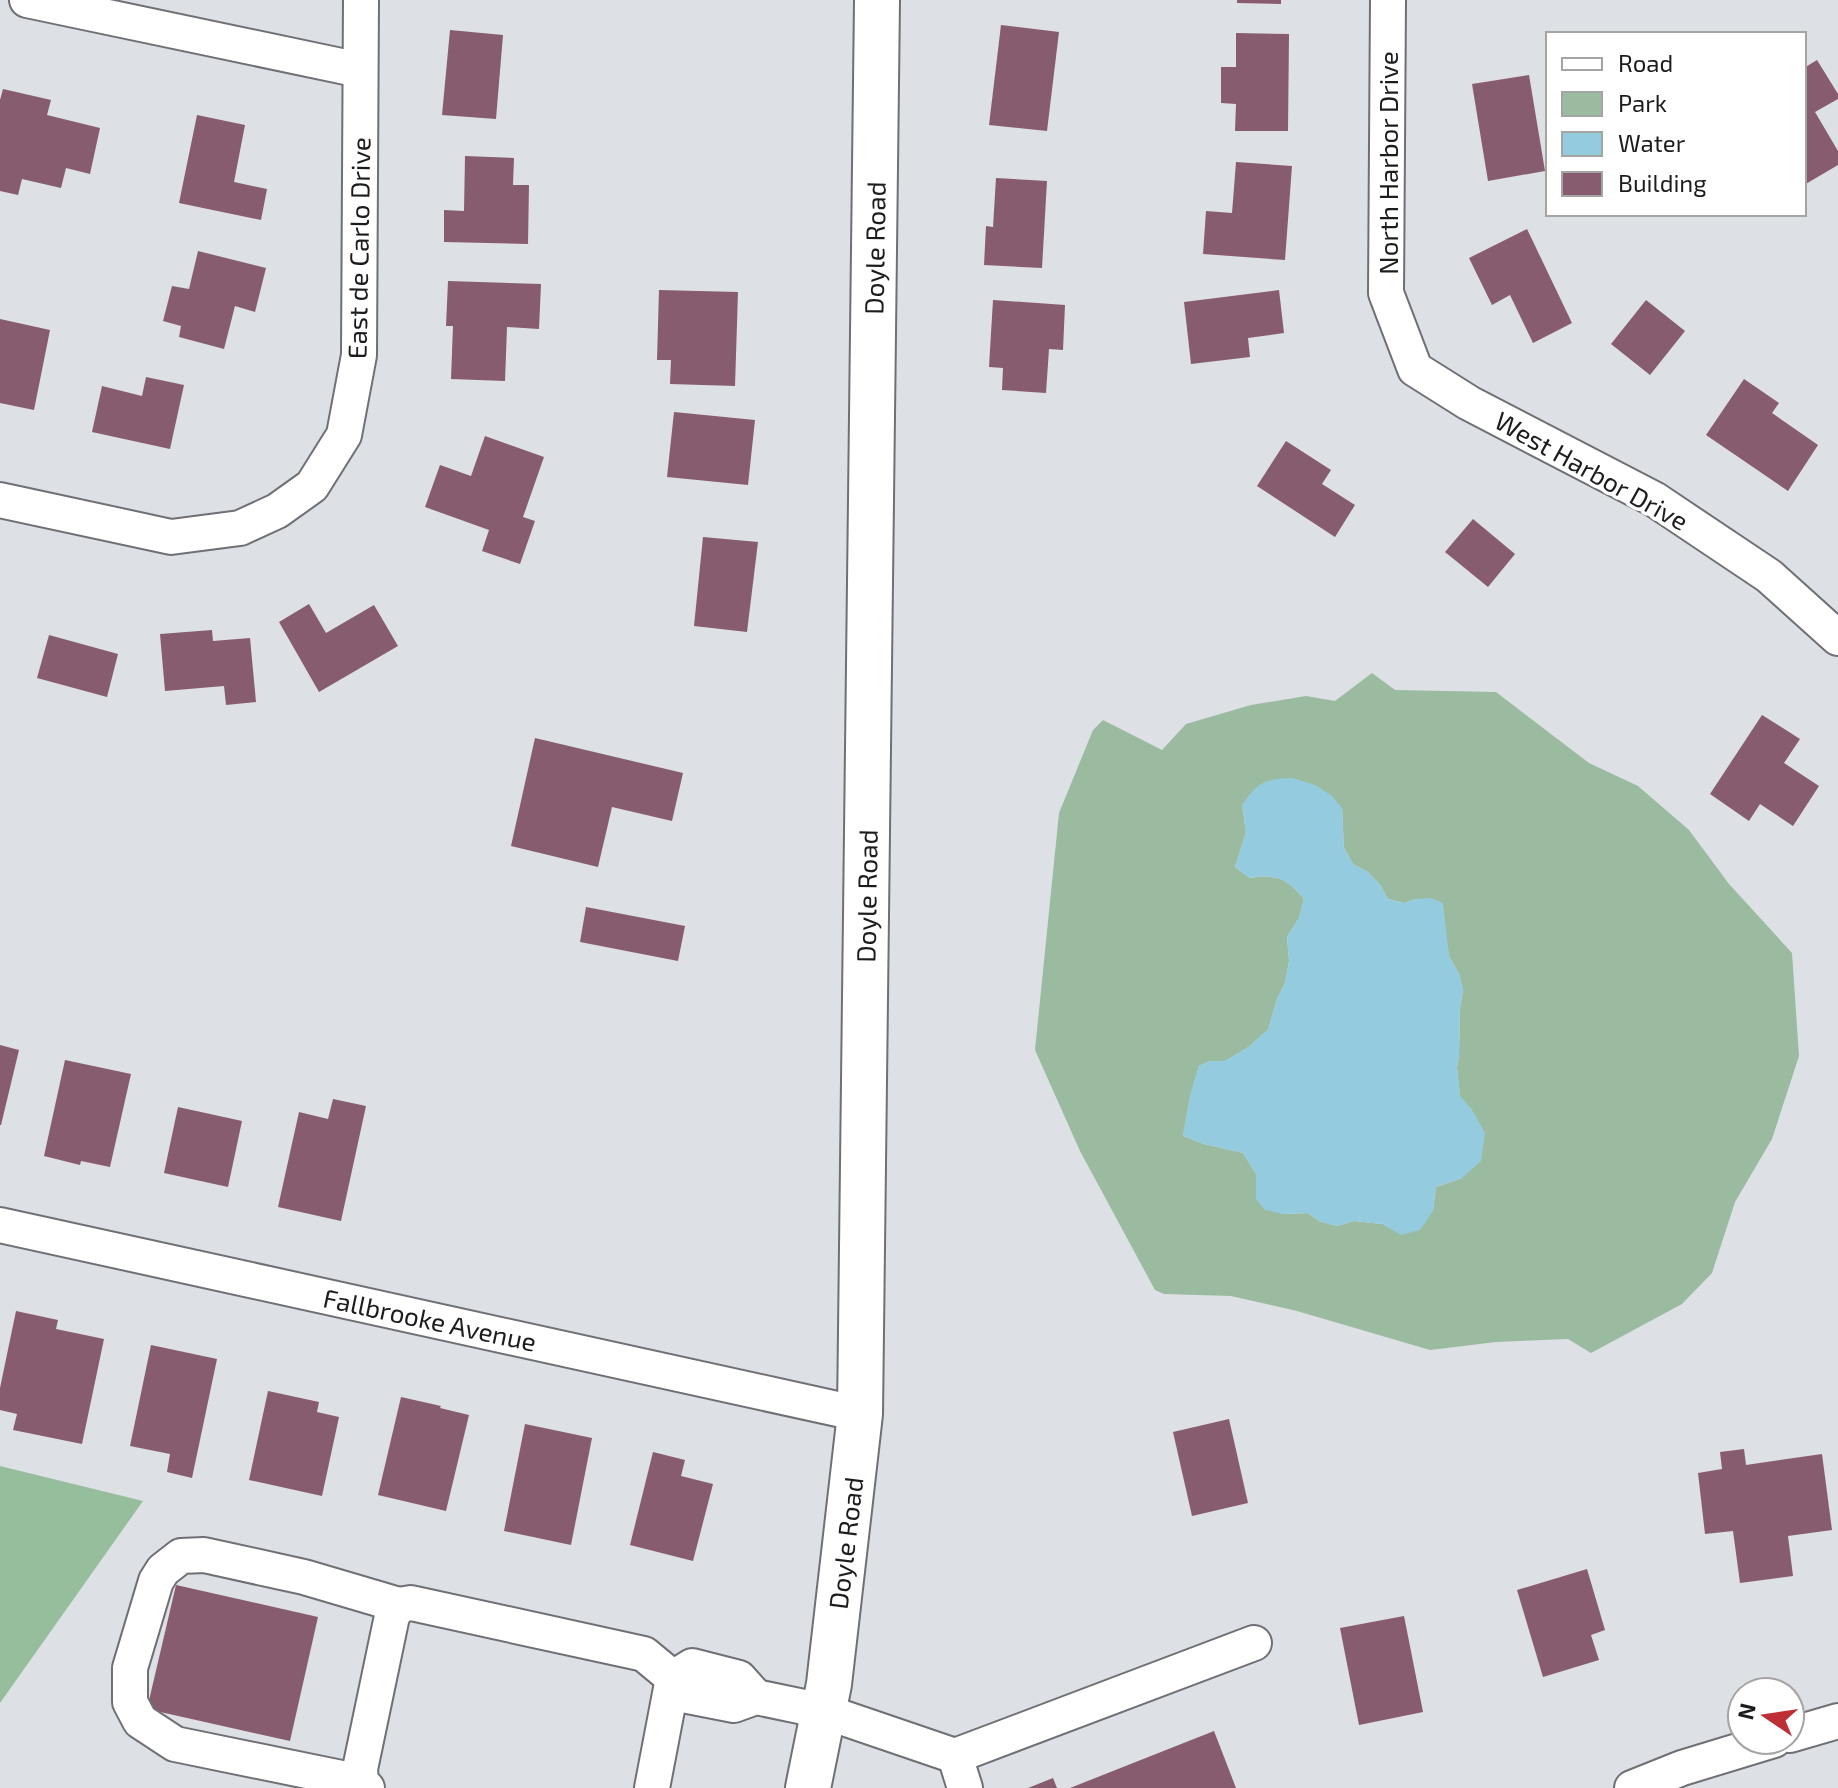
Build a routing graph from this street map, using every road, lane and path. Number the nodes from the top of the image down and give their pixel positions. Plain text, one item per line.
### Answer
1 (27, 0) edge
2 (361, 0) edge
3 (877, 0) edge
4 (1388, 0) edge
5 (360, 70) junction
6 (1415, 369) joint
7 (0, 500) edge
8 (1838, 638) edge
9 (0, 1225) edge
10 (860, 1414) junction
11 (399, 1605) junction
12 (1254, 1643) dead end
13 (673, 1678) junction
14 (823, 1711) junction
15 (1838, 1721) edge
16 (1806, 1730) edge
17 (1726, 1755) edge
18 (955, 1756) junction
19 (364, 1785) edge
20 (652, 1788) edge
21 (808, 1788) edge
22 (965, 1788) edge
23 (1632, 1788) edge

1 - 5 street
2 - 5 street, East de Carlo Drive
3 - 10 main road, Doyle Road
4 - 6 street, North Harbor Drive
5 - 7 street, East de Carlo Drive
6 - 8 street, West Harbor Drive
9 - 10 street, Fallbrooke Avenue
10 - 14 main road, Doyle Road
11 - 13 street
11 - 19 street
11 - 19 street
12 - 18 street
13 - 14 street
13 - 20 street
14 - 18 street
14 - 21 main road, Doyle Road
15 - 16 street
17 - 23 street
18 - 22 street

